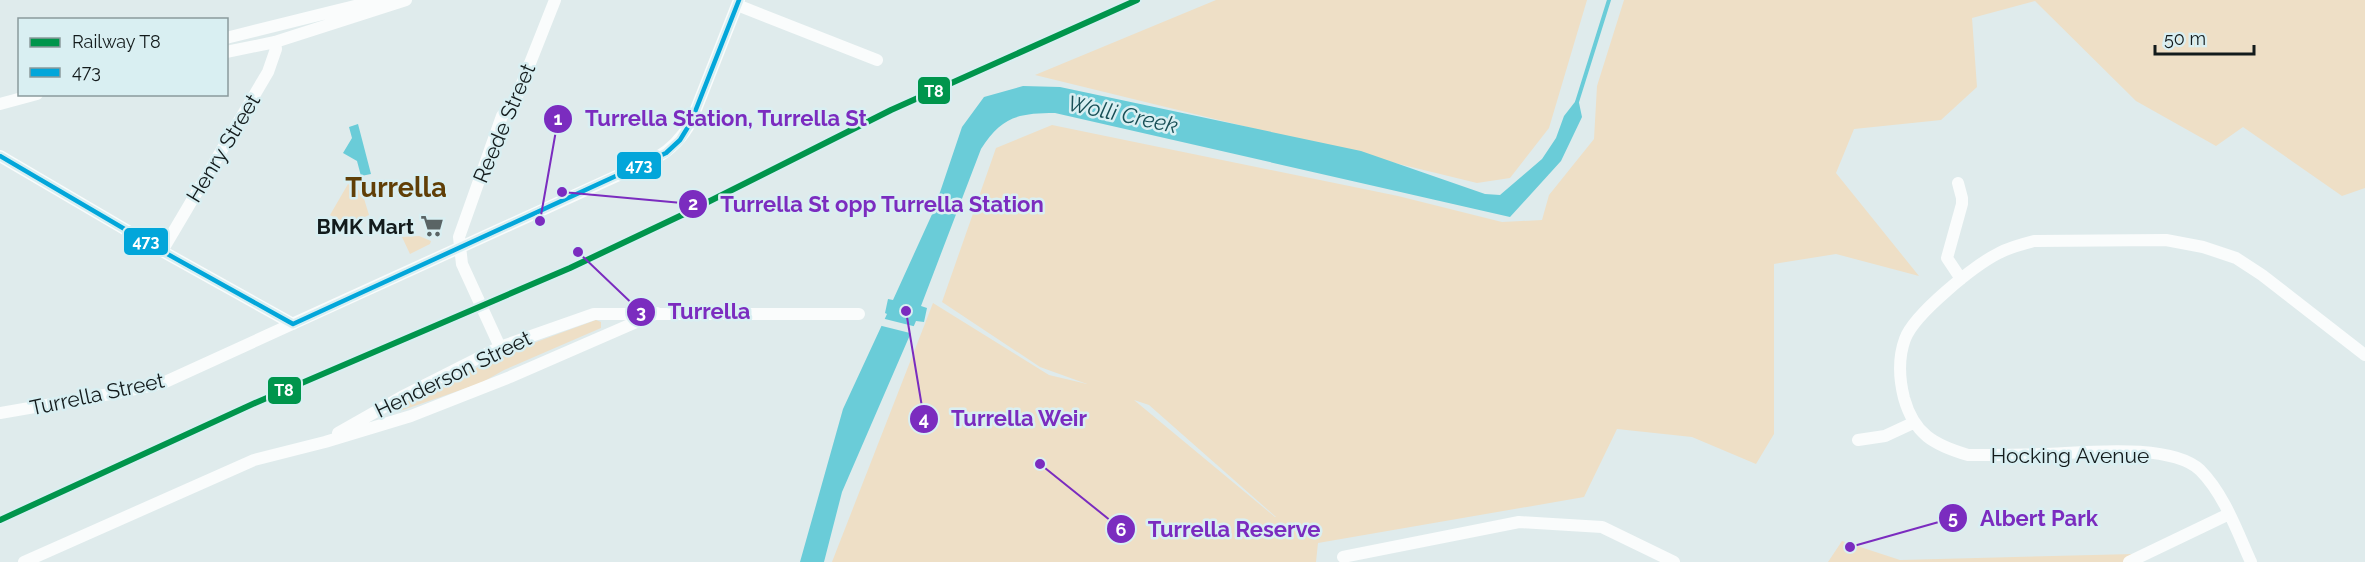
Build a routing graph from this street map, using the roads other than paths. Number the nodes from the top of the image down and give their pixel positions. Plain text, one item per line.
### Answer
1 (406, 0) edge
2 (555, 0) edge
3 (738, 3) edge
4 (390, 4) junction
5 (228, 38) edge
6 (275, 42) junction
7 (228, 52) edge
8 (877, 60) dead end
9 (30, 96) edge
10 (0, 104) edge
11 (0, 156) edge
12 (1958, 183) dead end
13 (459, 249) junction
14 (162, 251) junction
15 (1961, 279) junction
16 (657, 313) junction
17 (859, 314) dead end
18 (293, 324) junction
19 (500, 347) junction
20 (2365, 355) edge
21 (0, 413) edge
22 (1913, 423) junction
23 (1858, 440) dead end
24 (325, 442) junction
25 (2229, 514) junction
26 (1343, 557) dead end
27 (24, 562) edge
28 (1674, 562) edge
29 (2129, 562) edge
30 (2251, 562) edge

1 - 4 street
2 - 13 street, Reede Street
3 - 8 street
3 - 13 street, Turrella Street
4 - 5 street
4 - 6 street
6 - 7 street
6 - 14 street, Henry Street
9 - 10 street
11 - 14 street
12 - 15 street
13 - 18 street, Turrella Street
13 - 19 street, Reede Street
14 - 18 street
15 - 20 street
15 - 22 street
16 - 17 street, Henderson Street
16 - 19 street, Henderson Street
16 - 24 street, Henderson Street
18 - 21 street, Turrella Street
19 - 24 street, Henderson Street
22 - 23 street
22 - 25 street, Hocking Avenue
24 - 27 street, Henderson Street
25 - 29 street
25 - 30 street, Hocking Avenue
26 - 28 street

